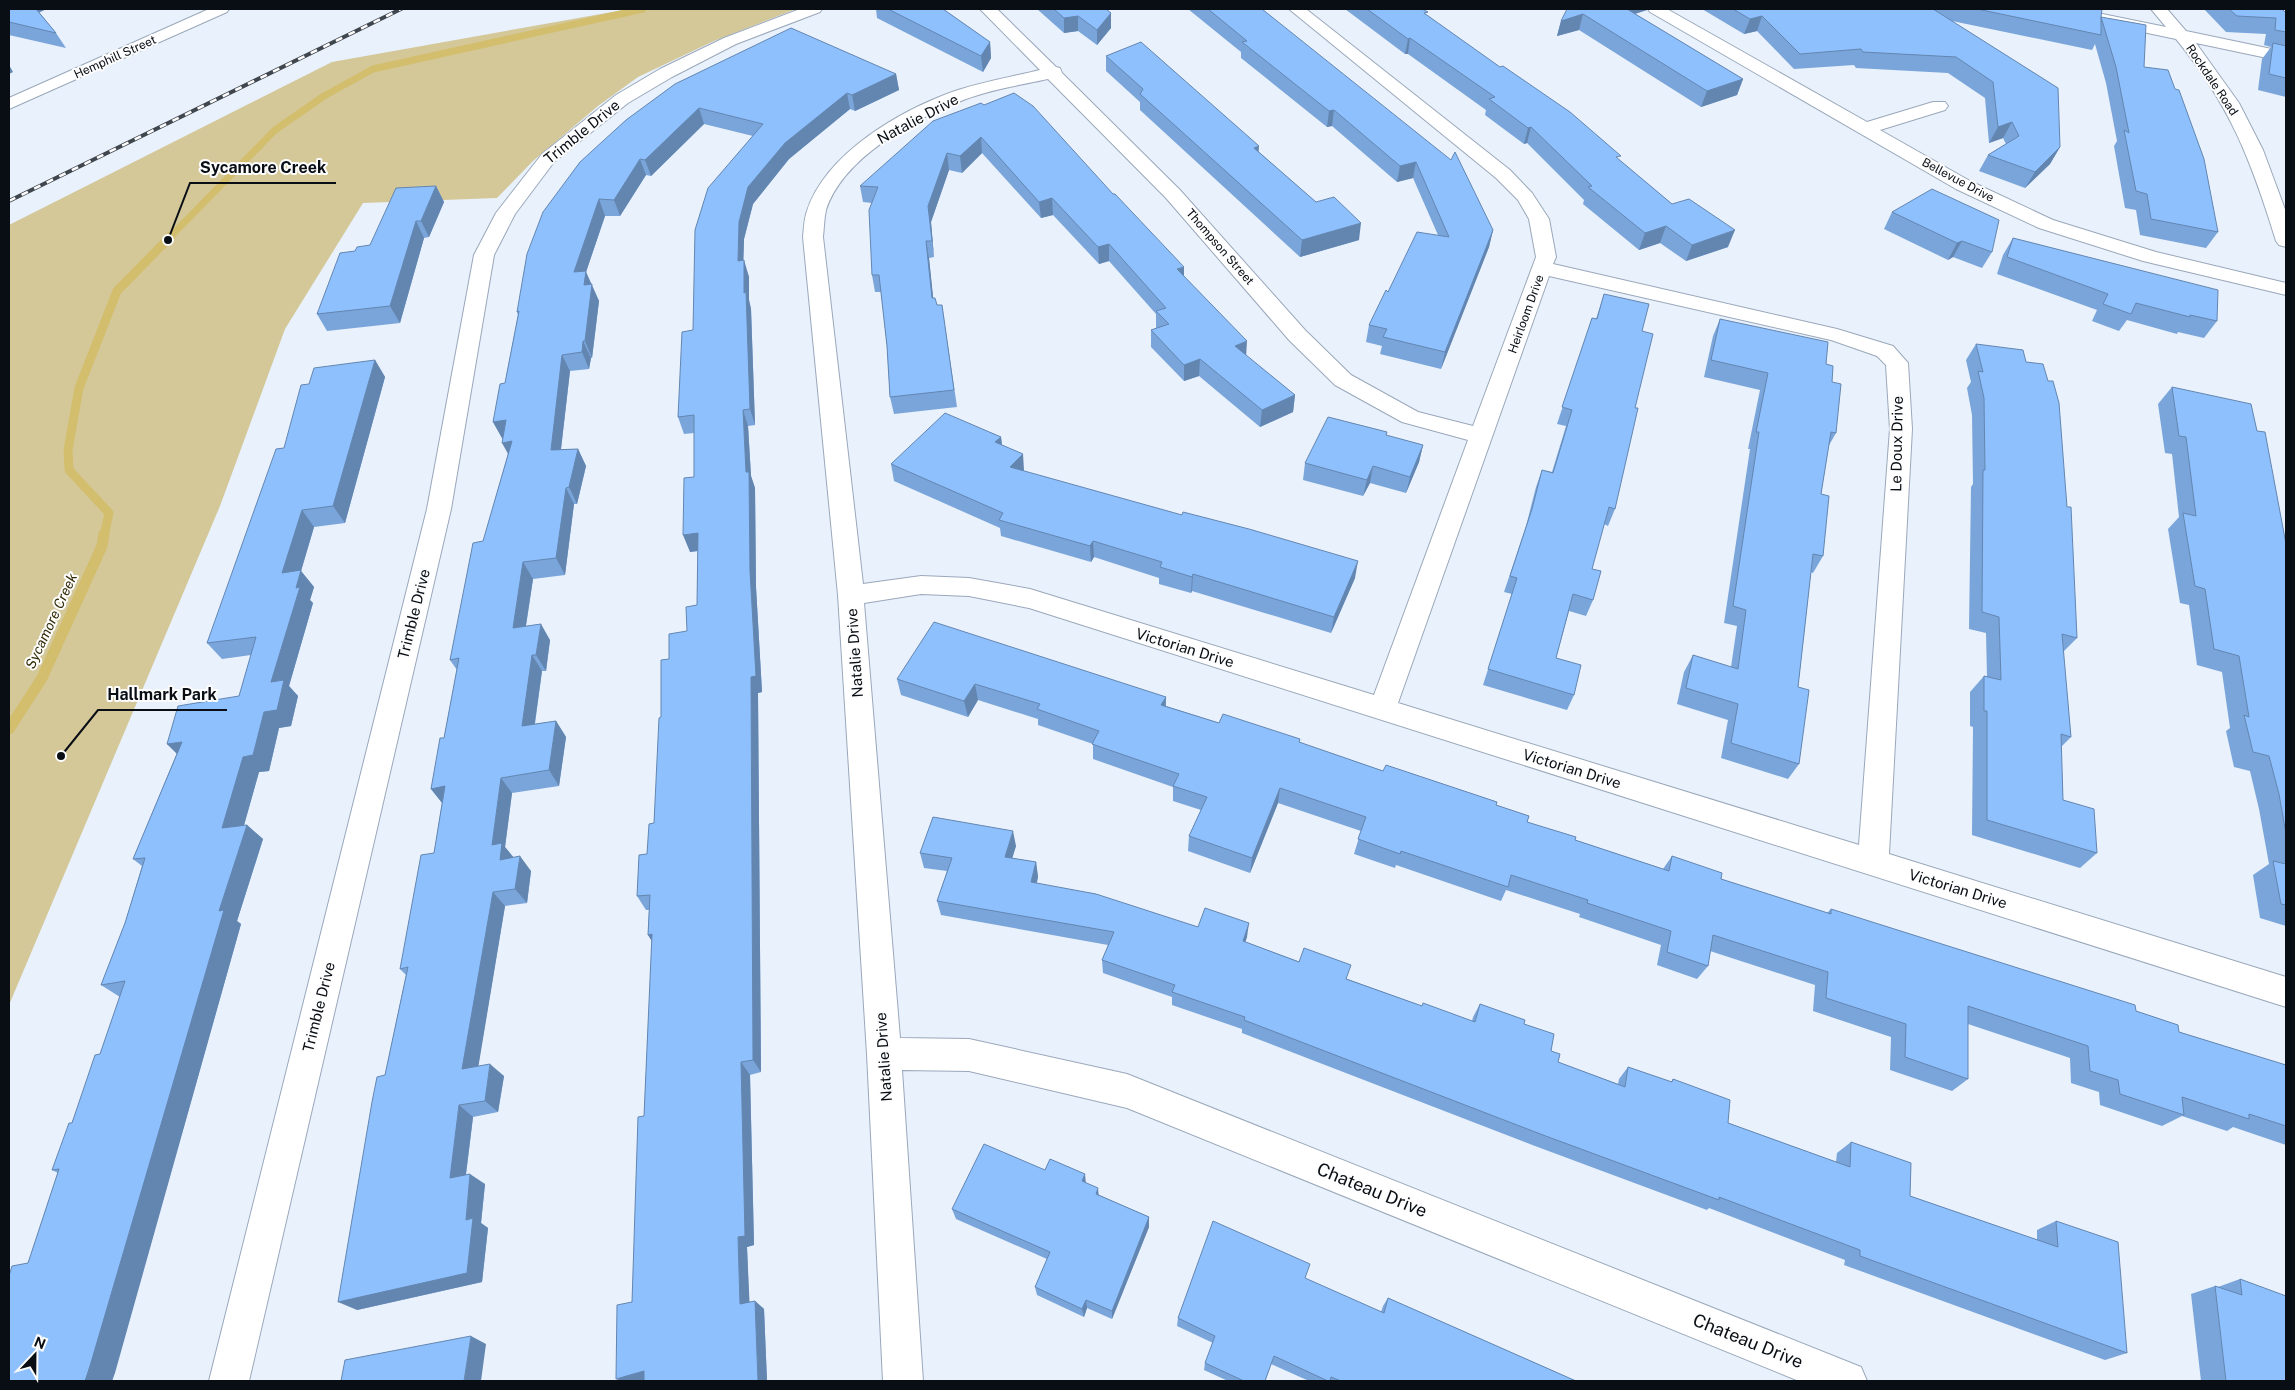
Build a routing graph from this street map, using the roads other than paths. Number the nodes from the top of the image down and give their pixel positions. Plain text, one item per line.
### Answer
1 (222, 9) edge
2 (814, 9) edge
3 (988, 9) edge
4 (1296, 9) edge
5 (1656, 9) edge
6 (2057, 9) edge
7 (2159, 9) edge
8 (2181, 34) junction
9 (2286, 57) edge
10 (1054, 72) junction
11 (9, 104) edge
12 (1939, 106) dead end
13 (1864, 129) junction
14 (2278, 193) edge
15 (2286, 241) edge
16 (1543, 268) junction
17 (2286, 289) edge
18 (1482, 436) junction
19 (851, 594) junction
20 (1382, 710) junction
21 (1872, 862) junction
22 (2286, 992) edge
23 (884, 1054) junction
24 (229, 1381) edge
25 (903, 1381) edge
26 (1847, 1381) edge

1 - 11 street, Hemphill Street
2 - 24 street, Trimble Drive
3 - 10 street, Thompson Street
4 - 16 street, Heirloom Drive
5 - 13 street, Bellevue Drive
6 - 8 street
7 - 8 street, Rockdale Road
8 - 9 street
8 - 14 street, Rockdale Road
10 - 18 street, Thompson Street
10 - 19 street, Natalie Drive
12 - 13 street
13 - 17 street, Bellevue Drive
14 - 15 street, Rockdale Road
16 - 18 street, Heirloom Drive
16 - 21 street, Le Doux Drive
18 - 20 street, Heirloom Drive
19 - 20 street, Victorian Drive
19 - 23 street, Natalie Drive
20 - 21 street, Victorian Drive
21 - 22 street, Victorian Drive
23 - 25 street, Natalie Drive
23 - 26 street, Chateau Drive

